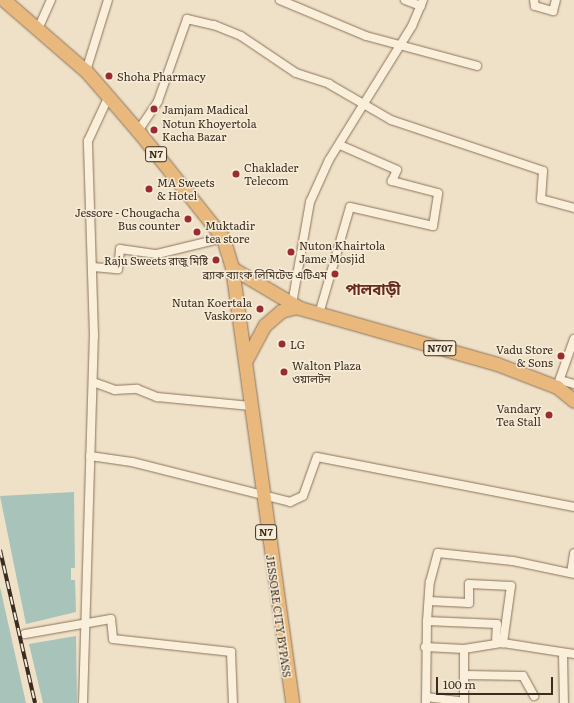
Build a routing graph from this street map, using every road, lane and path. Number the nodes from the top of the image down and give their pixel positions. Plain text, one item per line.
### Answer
1 (4, 0) edge
2 (51, 0) edge
3 (108, 0) edge
4 (280, 0) edge
5 (405, 0) edge
6 (534, 0) edge
7 (556, 0) edge
8 (422, 3) edge
9 (38, 29) junction
10 (401, 43) junction
11 (477, 66) dead end
12 (86, 71) junction
13 (108, 98) junction
14 (363, 107) junction
15 (138, 131) junction
16 (340, 145) junction
17 (574, 208) edge
18 (222, 238) junction
19 (93, 267) junction
20 (232, 268) junction
21 (296, 306) junction
22 (319, 314) junction
23 (574, 339) edge
24 (245, 361) junction
25 (93, 382) junction
26 (559, 384) junction
27 (574, 384) edge
28 (574, 401) edge
29 (251, 406) junction
30 (90, 456) junction
31 (262, 497) junction
32 (574, 507) edge
33 (574, 553) edge
34 (572, 574) edge
35 (429, 601) junction
36 (427, 621) junction
37 (84, 623) junction
38 (25, 634) dead end
39 (500, 643) junction
40 (426, 647) junction
41 (464, 649) junction
42 (563, 654) junction
43 (574, 654) edge
44 (465, 675) junction
45 (534, 696) dead end
46 (426, 700) edge
47 (83, 703) edge
48 (233, 703) edge
49 (292, 703) edge
50 (464, 703) edge
51 (564, 703) edge

1 - 9 highway, N7
2 - 9 street
3 - 12 street
4 - 10 street
5 - 8 street
6 - 7 street
8 - 10 street
9 - 12 highway, N7
10 - 11 street
10 - 14 street
12 - 13 highway, N7
13 - 15 highway, N7
13 - 19 street
14 - 15 street
14 - 16 street
14 - 17 street
15 - 18 highway, N7
16 - 21 street
16 - 22 street
18 - 19 street
18 - 20 highway, N7
19 - 25 street
20 - 21 highway
20 - 24 highway, N7
21 - 22 highway, N707
21 - 24 highway
22 - 26 highway, N707
23 - 26 street
24 - 29 highway, JESSORE CITY BYPASS / N7
25 - 29 street
25 - 30 street
26 - 27 street
26 - 28 highway, N707
29 - 31 highway, JESSORE CITY BYPASS / N7
30 - 31 street
30 - 37 street
31 - 32 street
31 - 49 highway, JESSORE CITY BYPASS / N7
33 - 34 street
34 - 35 street
35 - 36 street
35 - 39 street
36 - 39 street
36 - 40 street
37 - 38 street
37 - 47 street
37 - 48 street
39 - 41 street
39 - 42 street
40 - 41 street
40 - 46 street
41 - 44 street
42 - 43 street
42 - 51 street
44 - 45 street
44 - 50 street
46 - 50 street

